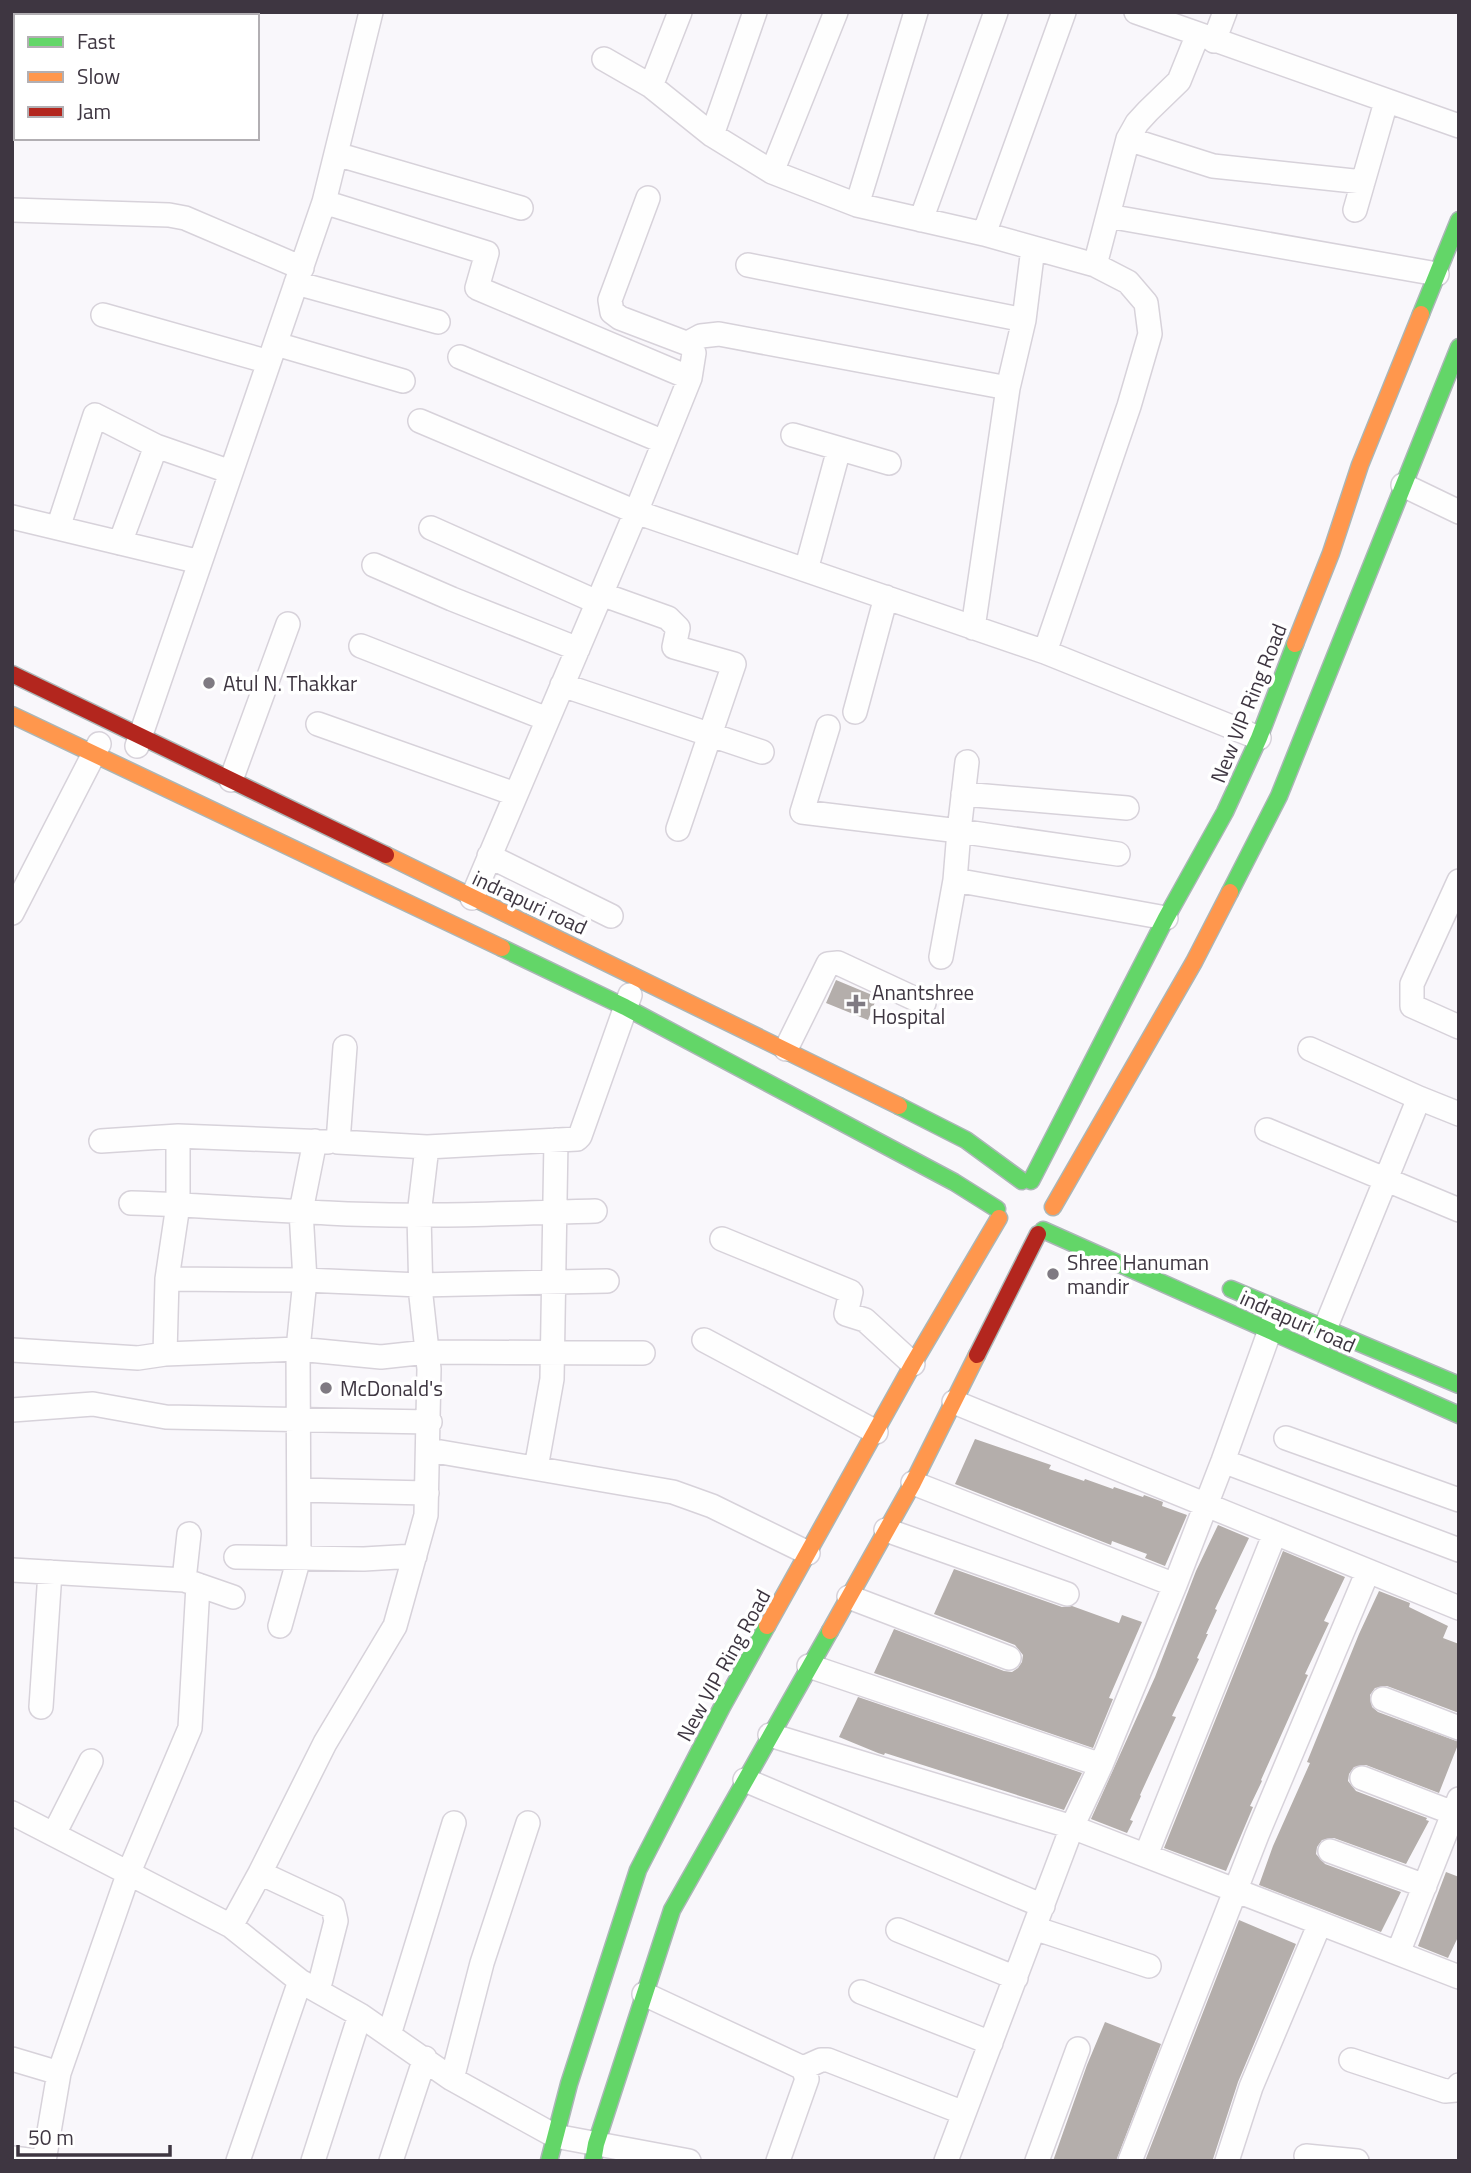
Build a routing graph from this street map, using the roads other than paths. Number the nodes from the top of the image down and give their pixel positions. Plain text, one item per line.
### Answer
1 (371, 12) edge
2 (680, 12) edge
3 (755, 12) edge
4 (836, 12) edge
5 (916, 12) edge
6 (996, 12) edge
7 (1064, 12) edge
8 (1225, 12) edge
9 (1148, 14) edge
10 (1206, 38) junction
11 (604, 59) dead end
12 (651, 86) junction
13 (1386, 102) junction
14 (1459, 125) edge
15 (712, 135) junction
16 (1128, 139) junction
17 (336, 154) junction
18 (772, 172) junction
19 (1363, 182) junction
20 (648, 198) dead end
21 (324, 202) junction
22 (857, 205) junction
23 (521, 208) dead end
24 (12, 210) edge
25 (1355, 210) dead end
26 (1108, 216) junction
27 (921, 220) junction
28 (1459, 220) edge
29 (984, 234) junction
30 (1033, 248) junction
31 (748, 265) dead end
32 (1095, 265) junction
33 (1437, 274) junction
34 (299, 276) junction
35 (103, 315) dead end
36 (1024, 320) junction
37 (438, 322) dead end
38 (688, 343) junction
39 (1459, 347) edge
40 (272, 353) junction
41 (460, 357) dead end
42 (690, 377) junction
43 (403, 381) dead end
44 (1008, 388) junction
45 (420, 421) dead end
46 (793, 435) dead end
47 (664, 442) junction
48 (156, 446) junction
49 (839, 449) junction
50 (889, 463) dead end
51 (231, 472) junction
52 (1403, 485) junction
53 (636, 512) junction
54 (1459, 512) edge
55 (12, 517) edge
56 (58, 528) junction
57 (431, 528) dead end
58 (120, 543) junction
59 (200, 562) junction
60 (374, 565) dead end
61 (806, 570) junction
62 (886, 597) junction
63 (599, 598) junction
64 (288, 624) dead end
65 (973, 628) junction
66 (361, 646) dead end
67 (578, 649) junction
68 (1045, 652) junction
69 (12, 674) edge
70 (562, 685) junction
71 (855, 712) dead end
72 (12, 715) edge
73 (548, 719) junction
74 (110, 721) junction
75 (318, 724) dead end
76 (828, 727) dead end
77 (711, 735) junction
78 (141, 736) junction
79 (1259, 738) junction
80 (762, 752) dead end
81 (93, 756) junction
82 (967, 762) dead end
83 (126, 772) junction
84 (231, 780) junction
85 (516, 794) junction
86 (963, 794) junction
87 (1127, 808) dead end
88 (678, 829) dead end
89 (959, 831) junction
90 (1118, 854) dead end
91 (489, 856) junction
92 (955, 880) junction
93 (1459, 881) edge
94 (472, 898) junction
95 (12, 913) edge
96 (611, 916) dead end
97 (1166, 918) junction
98 (941, 957) dead end
99 (638, 976) junction
100 (923, 1003) dead end
101 (625, 1007) junction
102 (1459, 1027) edge
103 (345, 1047) dead end
104 (786, 1049) junction
105 (1310, 1049) dead end
106 (1419, 1098) junction
107 (1459, 1114) edge
108 (1267, 1130) dead end
109 (178, 1136) junction
110 (556, 1140) junction
111 (315, 1141) junction
112 (102, 1142) dead end
113 (338, 1142) junction
114 (427, 1147) junction
115 (1384, 1180) junction
116 (1016, 1185) junction
117 (131, 1203) dead end
118 (178, 1205) junction
119 (1459, 1210) edge
120 (300, 1211) junction
121 (554, 1212) junction
122 (595, 1212) dead end
123 (1058, 1212) junction
124 (998, 1214) junction
125 (419, 1215) junction
126 (1041, 1232) junction
127 (722, 1239) dead end
128 (167, 1279) junction
129 (305, 1280) junction
130 (607, 1281) dead end
131 (554, 1282) junction
132 (420, 1284) junction
133 (1220, 1284) dead end
134 (1279, 1307) junction
135 (1325, 1328) junction
136 (1269, 1331) junction
137 (704, 1340) dead end
138 (298, 1349) junction
139 (12, 1350) edge
140 (427, 1352) junction
141 (1316, 1352) junction
142 (552, 1353) junction
143 (643, 1353) dead end
144 (165, 1354) junction
145 (913, 1364) junction
146 (1456, 1376) edge
147 (954, 1402) junction
148 (12, 1410) edge
149 (1459, 1415) edge
150 (299, 1419) junction
151 (429, 1422) junction
152 (876, 1432) junction
153 (1286, 1438) dead end
154 (429, 1450) junction
155 (1223, 1461) junction
156 (536, 1468) junction
157 (913, 1483) junction
158 (299, 1490) junction
159 (427, 1493) junction
160 (1459, 1500) edge
161 (1206, 1505) junction
162 (886, 1530) junction
163 (1275, 1533) junction
164 (189, 1534) dead end
165 (1459, 1550) edge
166 (808, 1553) junction
167 (415, 1556) junction
168 (236, 1558) dead end
169 (299, 1558) junction
170 (12, 1570) edge
171 (1368, 1571) junction
172 (50, 1572) junction
173 (191, 1583) junction
174 (1175, 1585) junction
175 (1067, 1594) dead end
176 (233, 1597) dead end
177 (849, 1597) junction
178 (1459, 1608) edge
179 (280, 1626) dead end
180 (1009, 1658) dead end
181 (809, 1666) junction
182 (1383, 1699) dead end
183 (41, 1707) dead end
184 (1459, 1728) edge
185 (770, 1735) junction
186 (91, 1761) dead end
187 (1101, 1765) junction
188 (1362, 1778) dead end
189 (745, 1780) junction
190 (1456, 1806) edge
191 (14, 1819) edge
192 (454, 1823) dead end
193 (528, 1823) dead end
194 (1072, 1827) junction
195 (54, 1834) junction
196 (1330, 1851) dead end
197 (1146, 1855) junction
198 (130, 1872) junction
199 (261, 1873) junction
200 (1424, 1886) junction
201 (1236, 1890) junction
202 (1043, 1906) junction
203 (1320, 1923) junction
204 (231, 1926) junction
205 (1034, 1928) junction
206 (898, 1930) dead end
207 (1398, 1953) junction
208 (1149, 1966) dead end
209 (1459, 1976) edge
210 (1016, 1978) junction
211 (309, 1986) junction
212 (861, 1992) dead end
213 (644, 1994) junction
214 (360, 2015) junction
215 (389, 2035) junction
216 (991, 2043) junction
217 (1077, 2049) dead end
218 (425, 2058) junction
219 (12, 2059) edge
220 (1351, 2060) dead end
221 (803, 2068) junction
222 (60, 2073) junction
223 (452, 2079) junction
224 (1459, 2085) edge
225 (964, 2113) junction
226 (555, 2137) junction
227 (595, 2152) edge
228 (1306, 2156) dead end
229 (12, 2158) edge
230 (37, 2161) edge
231 (44, 2161) edge
232 (239, 2161) edge
233 (313, 2161) edge
234 (391, 2161) edge
235 (550, 2161) edge
236 (690, 2161) edge
237 (778, 2161) edge
238 (946, 2161) edge
239 (1037, 2161) edge
240 (1129, 2161) edge
241 (1227, 2161) edge
242 (1357, 2161) edge

1 - 17 street
2 - 12 street
3 - 15 street
4 - 18 street
5 - 22 street
6 - 27 street
7 - 29 street
8 - 10 street
9 - 10 street
10 - 13 street
10 - 16 street
11 - 12 street
12 - 15 street
13 - 14 street
13 - 19 street
15 - 18 street
16 - 19 street
16 - 26 street
17 - 21 street
17 - 23 street
18 - 22 street
19 - 25 street
20 - 38 street
21 - 34 street
21 - 42 street
22 - 27 street
24 - 34 street
26 - 32 street
26 - 33 street
27 - 29 street
28 - 33 main road, New VIP Ring Road
29 - 30 street
30 - 32 street
30 - 36 street
31 - 36 street
32 - 68 street
33 - 79 main road, New VIP Ring Road
34 - 37 street
34 - 40 street
35 - 40 street
36 - 44 street
38 - 42 street
38 - 44 street
39 - 52 main road
40 - 43 street
40 - 51 street
41 - 47 street
42 - 47 street
44 - 65 street
45 - 53 street
46 - 49 street
47 - 53 street
48 - 51 street
48 - 56 street
48 - 58 street
49 - 50 street
49 - 61 street
51 - 59 street
52 - 54 street
52 - 123 main road
53 - 61 street
53 - 63 street
55 - 56 street
56 - 58 street
57 - 63 street
58 - 59 street
59 - 78 street
60 - 67 street
61 - 62 street
62 - 65 street
62 - 71 street
63 - 67 street
63 - 77 street
64 - 84 street
65 - 68 street
66 - 73 street
67 - 70 street
68 - 79 street
69 - 74 main road, indrapuri road
70 - 73 street
70 - 77 street
72 - 81 main road
73 - 85 street
74 - 78 main road, indrapuri road
74 - 81 street
75 - 85 street
76 - 89 street
77 - 80 street
77 - 88 street
78 - 83 street
78 - 84 main road, indrapuri road
79 - 97 main road, New VIP Ring Road
81 - 83 main road
81 - 95 street
82 - 86 street
83 - 101 main road
84 - 94 main road, indrapuri road
85 - 91 street
86 - 87 street
86 - 89 street
89 - 90 street
89 - 92 street
91 - 94 street
91 - 96 street
92 - 97 street
92 - 98 street
93 - 102 street
94 - 99 main road, indrapuri road
97 - 116 main road, New VIP Ring Road
99 - 101 street
99 - 104 main road, indrapuri road
100 - 104 street
101 - 110 street
101 - 124 main road
103 - 113 street
104 - 116 main road, indrapuri road
105 - 106 street
106 - 107 street
106 - 115 street
108 - 115 street
109 - 111 street
109 - 112 street
109 - 118 street
110 - 114 street
110 - 121 street
111 - 113 street
111 - 120 street
113 - 114 street
114 - 125 street
115 - 119 street
115 - 135 street
116 - 123 main road
116 - 124 main road
117 - 118 street
118 - 120 street
118 - 128 street
120 - 125 street
120 - 129 street
121 - 122 street
121 - 125 street
121 - 131 street
123 - 126 main road
124 - 126 main road
124 - 145 main road, New VIP Ring Road
125 - 132 street
126 - 136 main road, indrapuri road
126 - 147 main road
127 - 145 street
128 - 129 street
128 - 144 street
129 - 132 street
129 - 138 street
130 - 131 street
131 - 132 street
131 - 142 street
132 - 140 street
133 - 134 main road, indrapuri road
134 - 135 main road, indrapuri road
134 - 136 street
135 - 141 street
135 - 146 main road, indrapuri road
136 - 141 main road, indrapuri road
136 - 155 street
137 - 152 street
138 - 140 street
138 - 144 street
138 - 150 street
139 - 144 street
140 - 142 street
140 - 151 street
141 - 149 main road, indrapuri road
142 - 143 street
142 - 156 street
145 - 152 main road, New VIP Ring Road
147 - 157 main road
147 - 161 street
148 - 150 street
150 - 151 street
150 - 158 street
151 - 154 street
152 - 166 main road, New VIP Ring Road
153 - 160 street
154 - 156 street
154 - 159 street
155 - 161 street
155 - 165 street
156 - 166 street
157 - 162 main road
157 - 174 street
158 - 159 street
158 - 169 street
159 - 167 street
161 - 163 street
161 - 174 street
162 - 175 street
162 - 177 main road
163 - 171 street
163 - 197 street
164 - 173 street
166 - 226 main road, New VIP Ring Road
167 - 169 street
167 - 199 street
168 - 169 street
169 - 179 street
170 - 172 street
171 - 178 street
171 - 201 street
172 - 173 street
172 - 183 street
173 - 176 street
173 - 198 street
174 - 187 street
177 - 180 street
177 - 181 main road
181 - 185 main road
181 - 187 street
182 - 184 street
185 - 189 main road
185 - 194 street
186 - 195 street
187 - 194 street
188 - 190 street
189 - 202 street
189 - 213 main road
190 - 200 street
191 - 195 street
192 - 215 street
193 - 223 street
194 - 197 street
194 - 202 street
195 - 198 street
196 - 200 street
197 - 201 street
198 - 204 street
198 - 222 street
199 - 204 street
199 - 211 street
200 - 207 street
201 - 203 street
201 - 240 street
202 - 205 street
203 - 207 street
203 - 241 street
204 - 211 street
205 - 208 street
205 - 210 street
206 - 210 street
207 - 209 street
210 - 216 street
211 - 214 street
211 - 232 street
212 - 216 street
213 - 221 street
213 - 227 main road
214 - 215 street
214 - 233 street
215 - 218 street
216 - 225 street
217 - 239 street
218 - 223 street
218 - 234 street
219 - 222 street
220 - 224 street
221 - 225 street
221 - 237 street
222 - 231 street
223 - 226 street
225 - 238 street
226 - 227 street
226 - 235 main road, New VIP Ring Road
227 - 236 street
228 - 242 street
229 - 230 street

